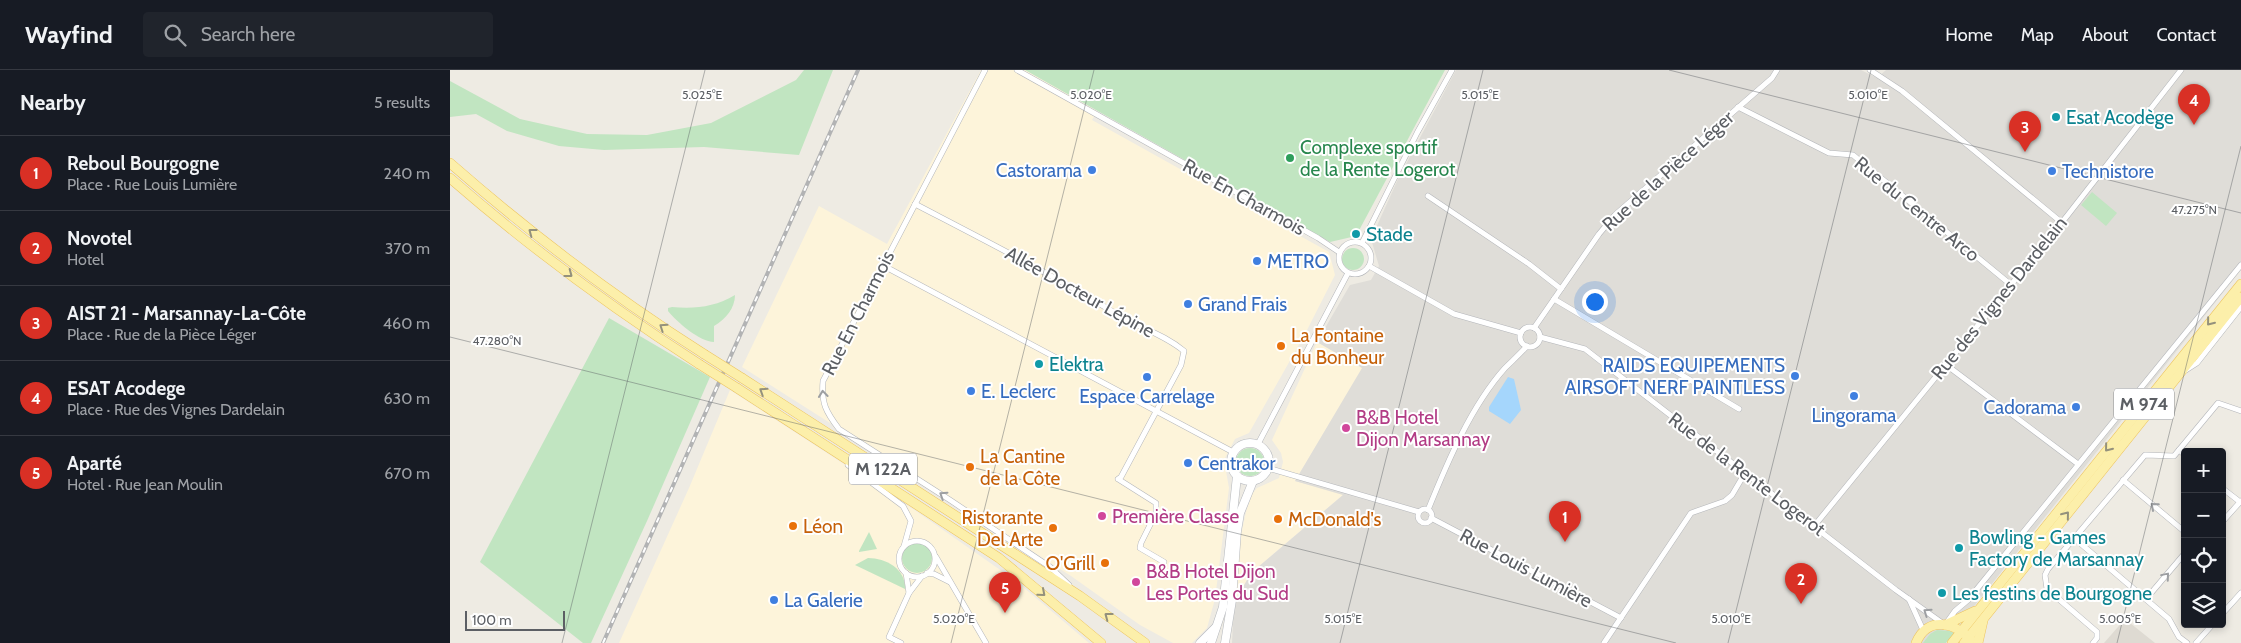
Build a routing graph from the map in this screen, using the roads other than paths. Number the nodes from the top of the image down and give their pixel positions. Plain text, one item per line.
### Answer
1 (985, 70) edge
2 (1017, 70) edge
3 (1452, 70) edge
4 (1777, 70) edge
5 (1870, 70) edge
6 (2181, 70) edge
7 (1738, 108) junction
8 (450, 163) edge
9 (450, 178) edge
10 (1428, 196) dead end
11 (915, 204) junction
12 (2061, 222) junction
13 (1362, 243) junction
14 (1339, 252) junction
15 (2241, 264) edge
16 (882, 266) junction
17 (1369, 266) junction
18 (1348, 273) junction
19 (2010, 284) junction
20 (2241, 284) edge
21 (1561, 290) junction
22 (2241, 297) edge
23 (1554, 299) junction
24 (2241, 307) edge
25 (1534, 328) junction
26 (1521, 333) junction
27 (1540, 337) junction
28 (1527, 346) junction
29 (1945, 364) junction
30 (2176, 378) junction
31 (1739, 409) dead end
32 (2241, 411) edge
33 (1157, 413) junction
34 (821, 442) junction
35 (1258, 444) junction
36 (2179, 450) joint
37 (1233, 452) junction
38 (2078, 464) junction
39 (1268, 468) junction
40 (1746, 473) junction
41 (1236, 476) junction
42 (2123, 480) junction
43 (1253, 481) junction
44 (2226, 491) edge
45 (2240, 502) edge
46 (1428, 510) junction
47 (1419, 512) junction
48 (1431, 518) junction
49 (2226, 518) edge
50 (1815, 525) junction
51 (2181, 529) edge
52 (2074, 538) junction
53 (904, 546) junction
54 (934, 555) junction
55 (2181, 558) edge
56 (1164, 562) dead end
57 (906, 573) junction
58 (925, 575) junction
59 (950, 582) junction
60 (909, 593) junction
61 (2241, 593) edge
62 (1080, 596) junction
63 (1908, 599) junction
64 (2146, 599) junction
65 (1979, 609) junction
66 (2226, 610) edge
67 (1621, 618) junction
68 (1984, 618) junction
69 (1220, 621) junction
70 (1944, 625) junction
71 (2209, 628) edge
72 (1922, 630) junction
73 (1135, 636) junction
74 (1967, 639) edge
75 (901, 643) edge
76 (986, 643) edge
77 (1100, 643) edge
78 (1145, 643) edge
79 (1152, 643) edge
80 (1200, 643) edge
81 (1211, 643) edge
82 (1225, 643) edge
83 (1604, 643) edge
84 (1916, 643) edge
85 (1952, 643) edge
86 (1978, 643) edge
87 (2093, 643) edge
88 (2187, 643) edge
89 (2196, 643) edge

1 - 11 street, Rue En Charmois
2 - 14 street, Rue En Charmois
3 - 13 street
4 - 7 street, Rue de la Pièce Léger
5 - 12 street
6 - 12 street, Rue des Vignes Dardelain
7 - 19 street, Rue du Centre Arco
7 - 21 street, Rue de la Pièce Léger
62 -> 8 main road, M 122A, bridge
9 -> 34 main road, M 122A, bridge
10 - 21 street
11 - 16 street, Rue En Charmois
11 - 33 street, Allée Docteur Lépine
12 - 19 street, Rue des Vignes Dardelain
13 - 14 street
13 - 17 street
14 - 18 street
15 - 38 street
16 - 33 street
62 -> 16 street, Rue En Charmois
17 - 18 street
17 - 26 street
18 - 35 street
19 - 29 street, Rue des Vignes Dardelain
20 -> 65 main road, M 974
21 - 23 street, Rue de la Pièce Léger
22 - 30 main road, M 974
23 - 25 street, Rue de la Pièce Léger
23 - 31 street
24 - 30 street
25 - 26 street
25 - 27 street
26 - 28 street
27 - 28 street
27 - 40 street, Rue de la Rente Logerot
28 - 46 street
29 - 38 street
29 - 50 street, Rue des Vignes Dardelain
68 -> 30 main road, M 974
32 - 36 street
33 - 37 street
33 - 56 street
34 - 53 street
34 -> 77 main road, M 122A
35 - 37 street
35 - 39 street
36 - 42 street
37 - 41 street
38 - 70 street
39 - 43 street
39 - 47 street
40 - 50 street, Rue de la Rente Logerot
40 - 67 street
41 - 43 street
41 - 69 street
51 -> 42 street
42 - 52 street
43 - 82 street
44 - 45 street
45 - 49 street
46 - 47 street
46 - 48 street
47 - 48 street
48 - 67 street, Rue Louis Lumière
50 - 63 street, Rue de la Rente Logerot
52 - 64 street
52 - 87 street
53 - 54 street
53 - 57 street
54 - 58 street
54 - 59 street
64 -> 55 street
57 - 58 street
57 - 60 street
58 - 59 street
58 - 60 street
59 - 76 street
60 - 75 street
61 - 66 street
73 -> 62 main road, M 122A
70 -> 63 street, Rue de la Rente Logerot
63 - 72 street, Rue de la Rente Logerot
64 - 88 street
65 - 70 main road
65 - 74 main road, M 974
67 - 83 street
68 - 74 main road, M 974
68 - 86 main road
69 - 80 street
69 - 81 street
70 - 72 main road
70 - 74 main road
71 - 89 street
72 - 84 main road
73 - 78 main road, M 122A
73 - 79 street
74 - 85 main road, M 974

